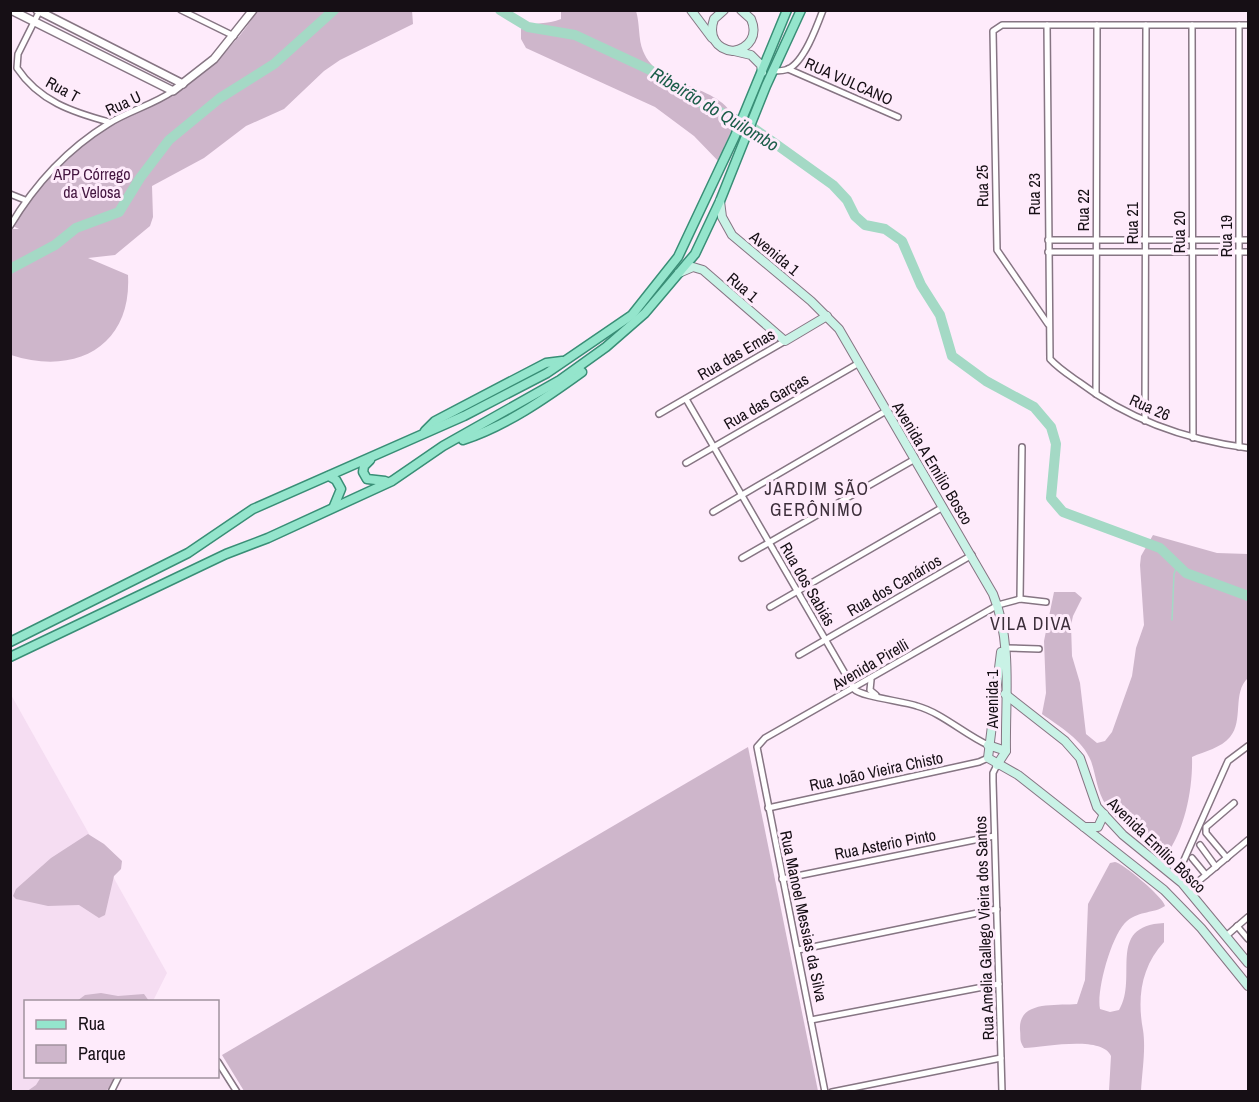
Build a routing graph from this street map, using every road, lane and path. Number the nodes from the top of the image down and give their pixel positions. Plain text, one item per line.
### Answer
1 (11, 10) edge
2 (181, 10) edge
3 (253, 10) edge
4 (691, 10) edge
5 (712, 10) edge
6 (741, 10) edge
7 (787, 10) edge
8 (801, 10) edge
9 (823, 10) edge
10 (38, 11) edge
11 (723, 11) edge
12 (34, 21) junction
13 (1047, 25) junction
14 (1097, 25) junction
15 (1146, 25) junction
16 (1192, 25) junction
17 (1239, 25) junction
18 (1248, 25) edge
19 (234, 36) junction
20 (714, 41) junction
21 (733, 51) junction
22 (788, 69) junction
23 (773, 71) junction
24 (762, 74) junction
25 (183, 84) junction
26 (173, 91) junction
27 (749, 115) junction
28 (898, 117) dead end
29 (109, 122) junction
30 (10, 194) edge
31 (25, 200) junction
32 (720, 201) junction
33 (10, 226) edge
34 (1048, 240) junction
35 (1096, 240) junction
36 (1145, 240) junction
37 (1192, 240) junction
38 (1239, 240) junction
39 (1248, 240) edge
40 (1048, 252) junction
41 (1096, 252) junction
42 (1145, 252) junction
43 (1192, 252) junction
44 (1239, 252) junction
45 (1248, 252) edge
46 (679, 273) junction
47 (827, 316) junction
48 (1048, 324) junction
49 (785, 341) junction
50 (1053, 362) joint
51 (859, 363) junction
52 (1096, 394) junction
53 (686, 399) junction
54 (886, 411) junction
55 (659, 414) dead end
56 (1145, 421) junction
57 (1193, 438) junction
58 (714, 447) junction
59 (1022, 447) dead end
60 (1239, 447) junction
61 (1248, 448) edge
62 (374, 455) junction
63 (915, 459) junction
64 (686, 463) dead end
65 (329, 476) junction
66 (392, 481) junction
67 (741, 495) junction
68 (334, 506) junction
69 (943, 507) junction
70 (713, 512) dead end
71 (769, 543) junction
72 (972, 555) junction
73 (742, 558) dead end
74 (797, 591) junction
75 (1020, 599) junction
76 (1046, 602) dead end
77 (998, 605) junction
78 (770, 607) dead end
79 (1004, 630) junction
80 (825, 640) junction
81 (10, 642) edge
82 (1006, 648) junction
83 (1039, 649) dead end
84 (799, 655) dead end
85 (10, 657) edge
86 (871, 680) junction
87 (854, 689) junction
88 (1005, 694) junction
89 (876, 695) junction
90 (988, 745) junction
91 (1248, 746) edge
92 (758, 747) joint
93 (1006, 751) junction
94 (988, 758) junction
95 (997, 765) junction
96 (1234, 802) dead end
97 (768, 808) junction
98 (1104, 814) junction
99 (1083, 827) junction
100 (994, 836) junction
101 (1248, 840) edge
102 (1200, 845) dead end
103 (1191, 858) dead end
104 (1227, 858) junction
105 (1216, 867) junction
106 (1187, 874) dead end
107 (1206, 875) junction
108 (1176, 878) junction
109 (782, 879) junction
110 (1196, 884) junction
111 (1191, 893) junction
112 (997, 909) junction
113 (1186, 911) junction
114 (1248, 917) edge
115 (1237, 926) junction
116 (1226, 936) junction
117 (1248, 939) edge
118 (798, 950) junction
119 (1248, 963) edge
120 (999, 984) junction
121 (1248, 986) edge
122 (811, 1020) junction
123 (1001, 1058) junction
124 (219, 1064) edge
125 (118, 1078) edge
126 (111, 1092) edge
127 (237, 1092) edge
128 (825, 1092) edge
129 (832, 1092) edge
130 (1002, 1092) edge

1 - 12 street
2 - 19 street
3 - 19 street, Rua U
4 - 20 main road
5 - 11 main road
6 - 21 main road
7 - 24 main road
8 - 23 main road
9 - 22 street
10 - 12 street
10 - 25 street
11 - 20 main road
12 - 26 street
12 - 29 street, Rua T
13 - 14 street
13 - 34 street, Rua 23
13 - 48 street, Rua 25
14 - 15 street
14 - 35 street, Rua 22
15 - 16 street
15 - 36 street, Rua 21
16 - 17 street
16 - 37 street, Rua 20
17 - 18 street
17 - 38 street, Rua 19
19 - 25 street, Rua U
20 - 21 main road
21 - 24 main road
22 - 23 street
22 - 28 street, RUA VULCANO
23 - 27 main road
24 - 27 main road
25 - 26 street, Rua U
26 - 29 street, Rua U
27 - 32 main road
27 - 62 main road
29 - 31 street, Rua U
30 - 31 street
31 - 33 street, Rua U
32 - 46 main road
32 - 47 main road, Avenida 1
34 - 35 street
34 - 40 street, Rua 23
35 - 36 street
35 - 41 street, Rua 22
36 - 37 street
36 - 42 street, Rua 21
37 - 38 street
37 - 43 street, Rua 20
38 - 39 street
38 - 44 street, Rua 19
40 - 41 street
40 - 48 street, Rua 23
41 - 42 street
41 - 52 street, Rua 22
42 - 43 street
42 - 56 street, Rua 21
43 - 44 street
43 - 57 street, Rua 20
44 - 45 street
44 - 60 street, Rua 19
46 - 49 main road, Rua 1
46 - 66 main road
47 - 49 main road, Rua das Emas
47 - 51 main road, Avenida A Emilio Bosco
48 - 50 street, Rua 23
49 - 53 street, Rua das Emas
50 - 52 street, Rua 26
51 - 54 main road, Avenida A Emilio Bosco
51 - 58 street, Rua das Garças
52 - 56 street, Rua 26
53 - 55 street, Rua das Emas
53 - 58 street, Rua dos Sabiás
54 - 63 main road, Avenida A Emilio Bosco
54 - 67 street
56 - 57 street, Rua 26
57 - 60 street, Rua 26
58 - 64 street, Rua das Garças
58 - 67 street, Rua dos Sabiás
59 - 75 street
60 - 61 street, Rua 26
62 - 65 main road
62 - 66 main road
63 - 69 main road, Avenida A Emilio Bosco
63 - 71 street
65 - 68 main road
65 - 81 main road
66 - 68 main road
67 - 70 street
67 - 71 street, Rua dos Sabiás
68 - 85 main road
69 - 72 main road, Avenida A Emilio Bosco
69 - 74 street
71 - 73 street
71 - 74 street, Rua dos Sabiás
72 - 77 main road, Avenida A Emilio Bosco
72 - 80 street, Rua dos Canários
74 - 78 street
74 - 80 street, Rua dos Sabiás
75 - 76 street
75 - 77 street, Avenida Pirelli
77 - 79 main road, Avenida A Emilio Bosco
77 - 86 street, Avenida Pirelli
79 - 82 main road, Avenida 1
79 - 90 main road
80 - 84 street, Rua dos Canários
80 - 87 street, Rua dos Sabiás
82 - 83 street
82 - 88 main road, Avenida 1
86 - 87 street, Avenida Pirelli
86 - 89 street
87 - 89 street
87 - 92 street, Avenida Pirelli
88 - 93 main road, Avenida 1
88 - 98 main road, Avenida Emílio Bôsco
89 - 90 street
90 - 93 main road
90 - 94 main road
91 - 108 street
92 - 97 street, Rua Manoel Messias da Silva
93 - 95 main road, Avenida 1
94 - 95 main road, Avenida Emílio Bôsco
94 - 97 street, Rua João Vieira Chisto
95 - 99 main road, Avenida Emílio Bôsco
95 - 100 street, Rua Amelia Gallego Vieira dos Santos
96 - 104 street
97 - 109 street, Rua Manoel Messias da Silva
98 - 99 main road
98 - 108 main road, Avenida Emílio Bôsco
99 - 113 main road, Avenida Emílio Bôsco
100 - 109 street, Rua Asterio Pinto
100 - 112 street, Rua Amelia Gallego Vieira dos Santos
101 - 104 street
102 - 105 street
103 - 107 street
104 - 105 street
105 - 107 street
106 - 110 street
107 - 110 street
108 - 111 main road, Avenida Emílio Bôsco
109 - 118 street, Rua Manoel Messias da Silva
110 - 111 street
111 - 113 main road
111 - 116 main road, Avenida Emílio Bôsco
112 - 118 street
112 - 120 street, Rua Amelia Gallego Vieira dos Santos
113 - 121 main road, Avenida Emílio Bôsco
114 - 115 street
115 - 116 street
115 - 117 street
116 - 119 main road, Avenida Emílio Bôsco
118 - 122 street, Rua Manoel Messias da Silva
120 - 122 street
120 - 123 street, Rua Amelia Gallego Vieira dos Santos
122 - 128 street, Rua Manoel Messias da Silva
123 - 129 street
123 - 130 street, Rua Amelia Gallego Vieira dos Santos
124 - 127 street
125 - 126 street

